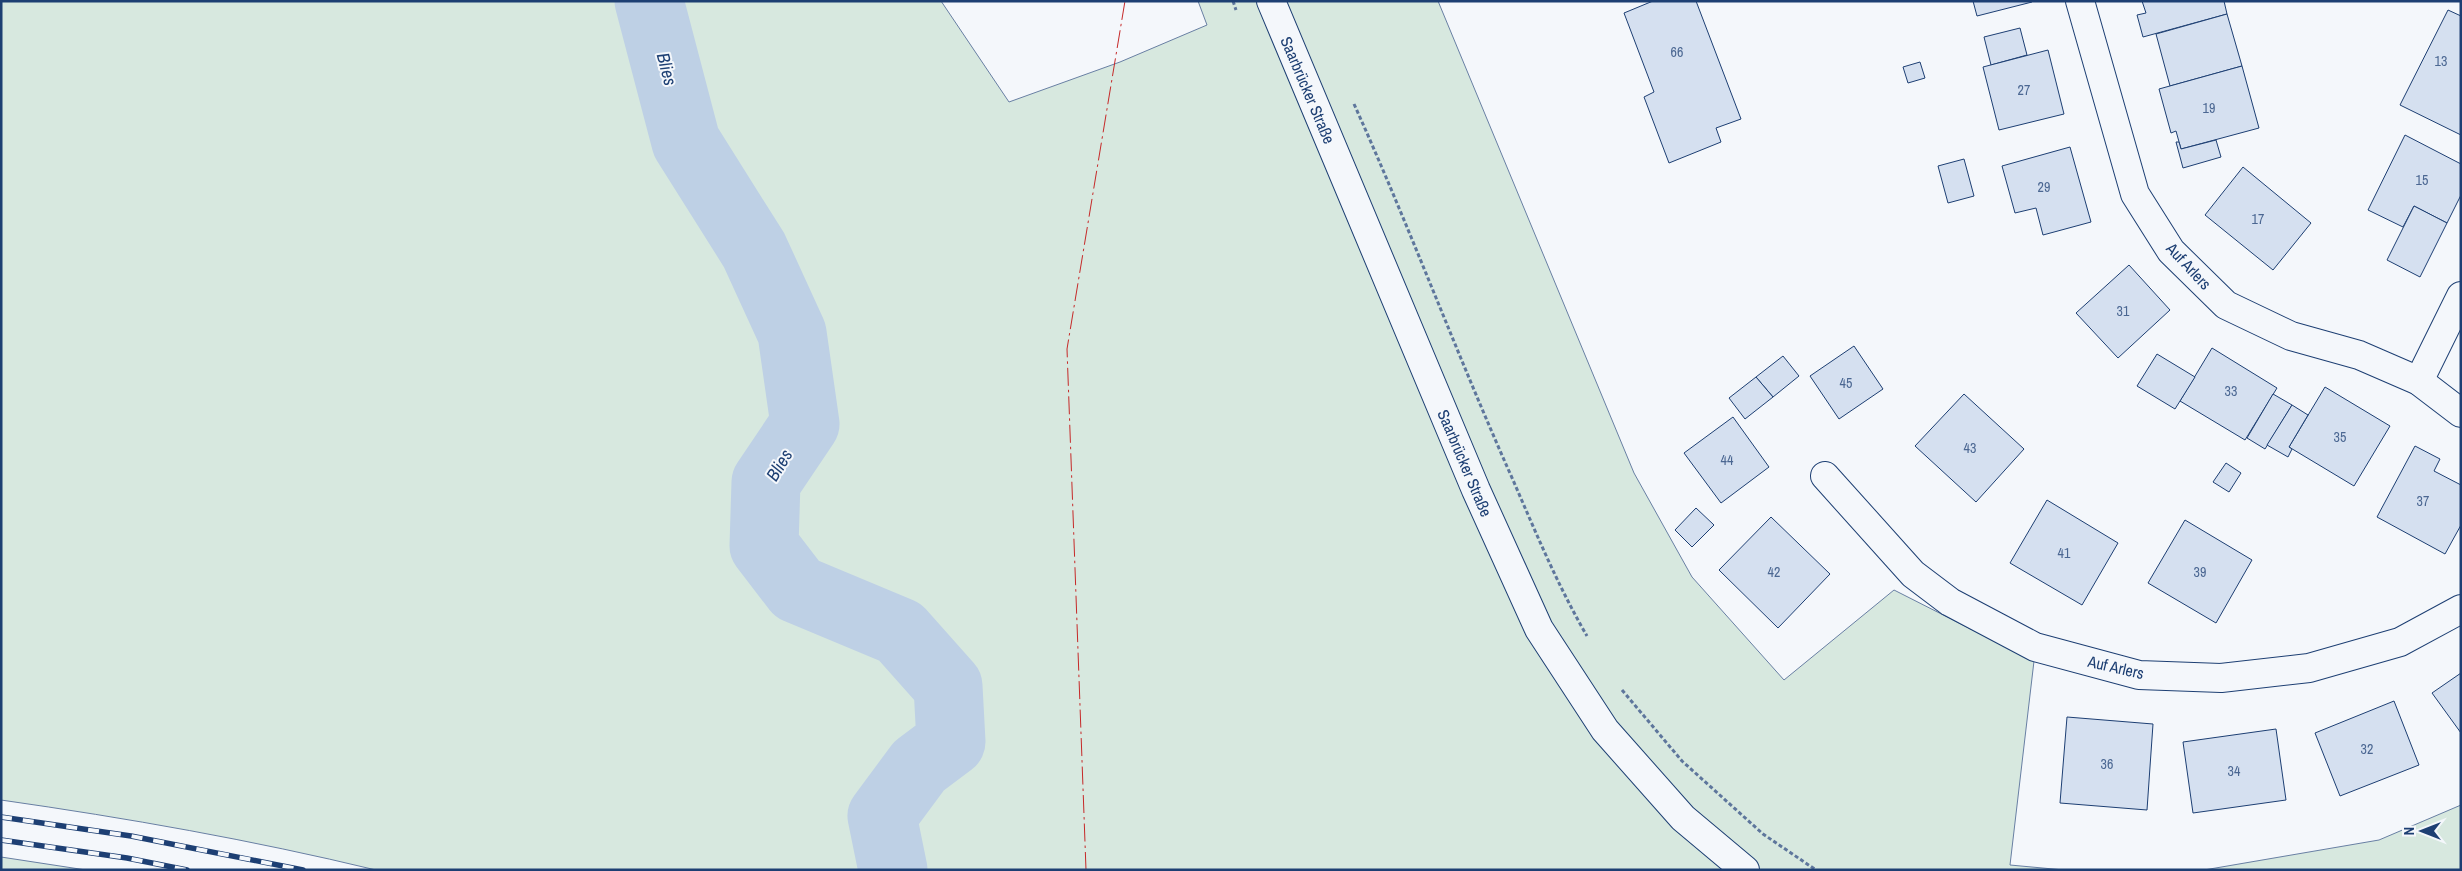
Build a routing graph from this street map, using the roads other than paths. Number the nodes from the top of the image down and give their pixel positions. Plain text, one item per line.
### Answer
1 (1271, 1) edge
2 (2080, 1) edge
3 (2461, 296) edge
4 (2418, 381) junction
5 (2461, 413) edge
6 (1825, 476) dead end
7 (2461, 609) edge
8 (1745, 870) edge

1 - 8 street, Saarbrücker Straße
2 - 4 street, Auf Arlers
3 - 4 street
4 - 5 street, Auf Arlers
6 - 7 street, Auf Arlers

